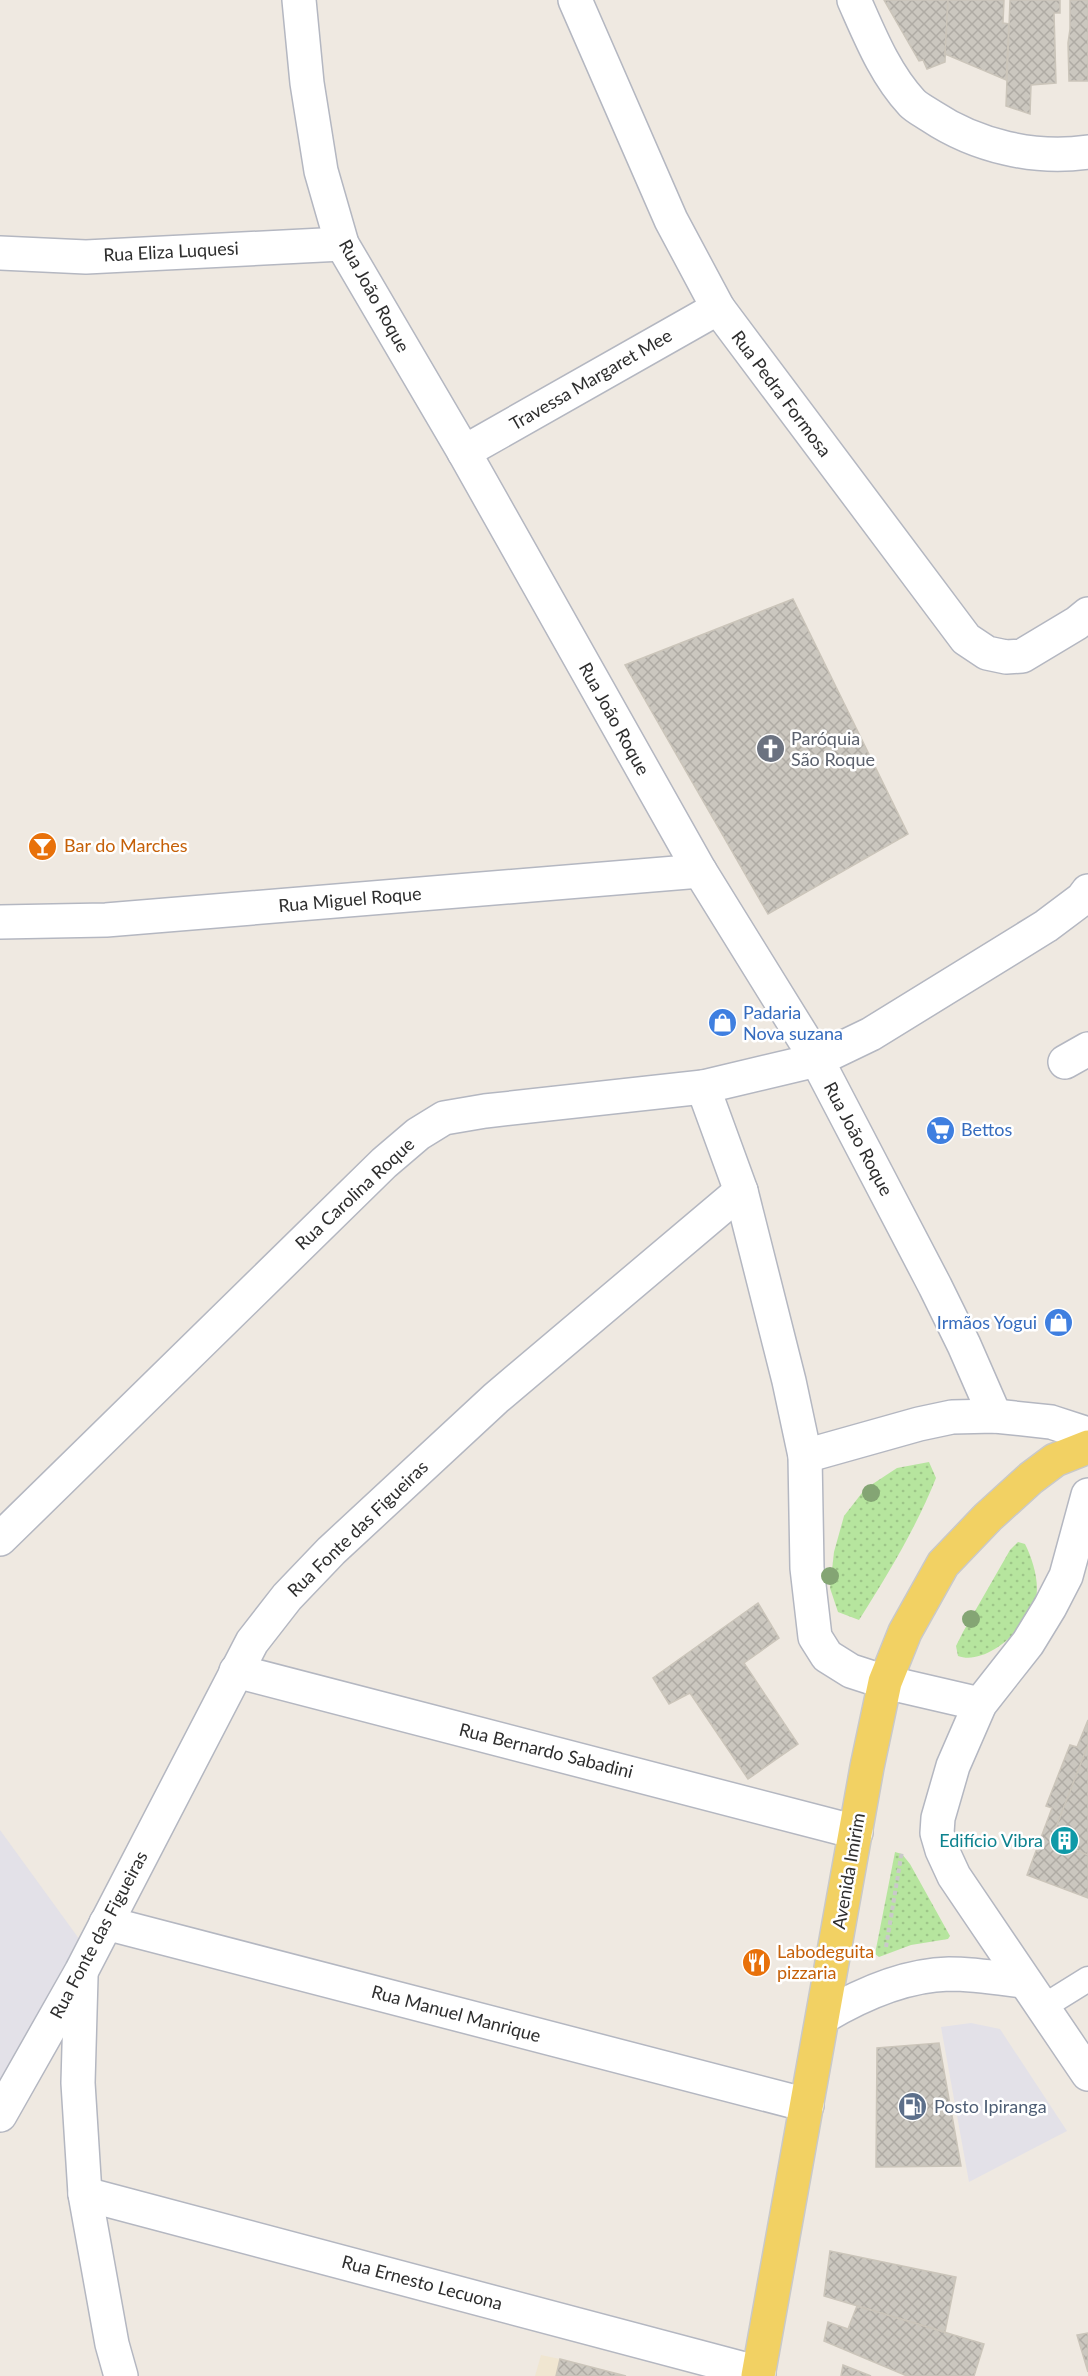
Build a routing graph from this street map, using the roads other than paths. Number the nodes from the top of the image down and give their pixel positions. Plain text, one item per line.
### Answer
1 (299, 0) edge
2 (575, 0) edge
3 (854, 0) edge
4 (1088, 152) edge
5 (342, 244) junction
6 (0, 253) edge
7 (718, 308) junction
8 (464, 452) junction
9 (1088, 614) edge
10 (700, 871) junction
11 (1088, 891) edge
12 (0, 922) edge
13 (817, 1060) junction
14 (703, 1086) junction
15 (741, 1191) junction
16 (995, 1416) junction
17 (1088, 1434) edge
18 (1088, 1447) edge
19 (805, 1456) junction
20 (1088, 1495) edge
21 (0, 1539) edge
22 (236, 1671) junction
23 (885, 1682) junction
24 (980, 1704) junction
25 (856, 1832) junction
26 (106, 1923) junction
27 (81, 1972) junction
28 (1088, 1979) edge
29 (1023, 1981) junction
30 (1043, 2007) junction
31 (823, 2017) junction
32 (1088, 2074) edge
33 (807, 2105) junction
34 (0, 2115) edge
35 (85, 2194) junction
36 (758, 2374) edge
37 (121, 2376) edge

1 - 5 street, Rua João Roque
2 - 7 street, Rua Pedra Formosa
3 - 4 street
5 - 6 street, Rua Eliza Luquesi
5 - 8 street, Rua João Roque
7 - 8 street, Travessa Margaret Mee
7 - 9 street, Rua Pedra Formosa
8 - 10 street, Rua João Roque
10 - 12 street, Rua Miguel Roque
10 - 13 street, Rua João Roque
11 - 13 street, Rua Carolina Roque
13 - 14 street, Rua Carolina Roque
13 - 16 street, Rua João Roque
14 - 15 street
14 - 21 street, Rua Carolina Roque
15 - 19 street
15 - 22 street, Rua Fonte das Figueiras
16 - 17 street
16 - 19 street
18 - 23 main road, Avenida Imirim
19 - 23 street
20 - 24 street
22 - 25 street, Rua Bernardo Sabadini
22 - 26 street, Rua Fonte das Figueiras
23 - 24 street
23 - 25 main road, Avenida Imirim
24 - 29 street
25 - 31 main road, Avenida Imirim
26 - 27 street, Rua Fonte das Figueiras
26 - 33 street, Rua Manuel Manrique
27 - 34 street, Rua Fonte das Figueiras
27 - 35 street
28 - 30 lane
29 - 30 street
29 - 31 street
30 - 32 street
31 - 33 main road, Avenida Imirim
33 - 36 main road, Avenida Imirim
35 - 36 street, Rua Ernesto Lecuona
35 - 37 street

